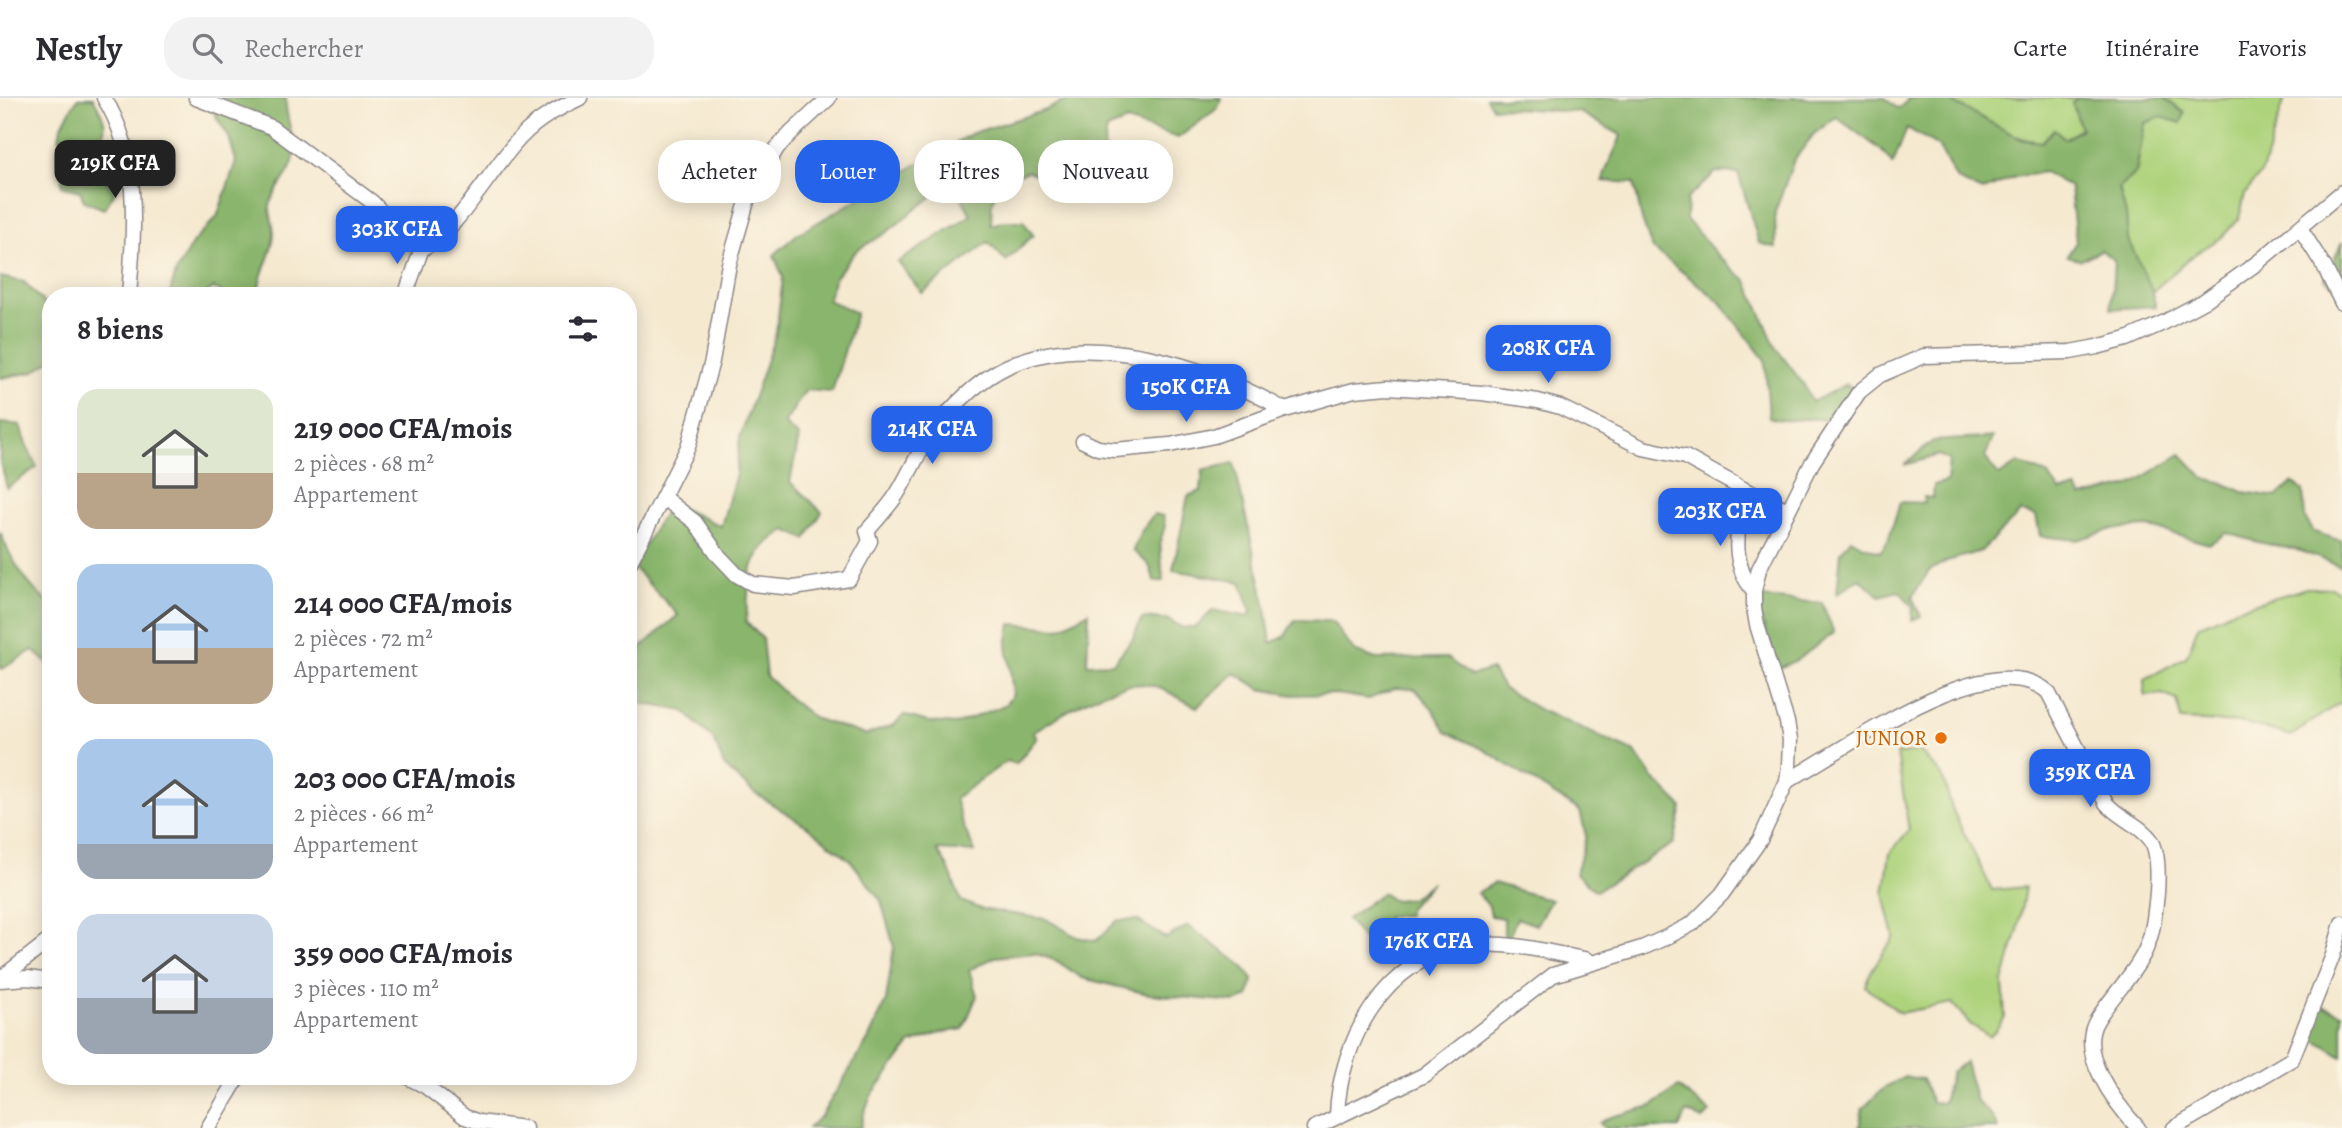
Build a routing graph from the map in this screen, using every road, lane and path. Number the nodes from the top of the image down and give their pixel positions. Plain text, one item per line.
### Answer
1 (104, 98) edge
2 (196, 98) edge
3 (580, 98) edge
4 (828, 98) edge
5 (2342, 192) edge
6 (2300, 228) junction
7 (422, 248) junction
8 (129, 287) edge
9 (408, 287) edge
10 (2342, 303) edge
11 (1285, 410) junction
12 (1083, 441) dead end
13 (1743, 489) junction
14 (664, 498) junction
15 (1788, 510) junction
16 (637, 549) edge
17 (1754, 591) junction
18 (1787, 781) junction
19 (2342, 923) edge
20 (42, 946) edge
21 (1593, 961) junction
22 (0, 980) edge
23 (42, 980) edge
24 (234, 1085) edge
25 (423, 1085) edge
26 (1337, 1116) junction
27 (208, 1128) edge
28 (525, 1128) edge
29 (1314, 1128) edge
30 (2138, 1128) edge
31 (2174, 1128) edge

1 - 8 street
2 - 7 street
3 - 7 street
4 - 14 street
5 - 6 street
6 - 10 street
6 - 15 street
7 - 9 street
11 - 12 street
11 - 13 street
11 - 14 street
13 - 15 street
13 - 17 street
14 - 16 street
15 - 17 street
17 - 18 street
18 - 21 street
18 - 30 street
19 - 31 street
20 - 22 street
21 - 26 street
21 - 26 street
22 - 23 street
24 - 27 street
25 - 28 street
26 - 29 street

